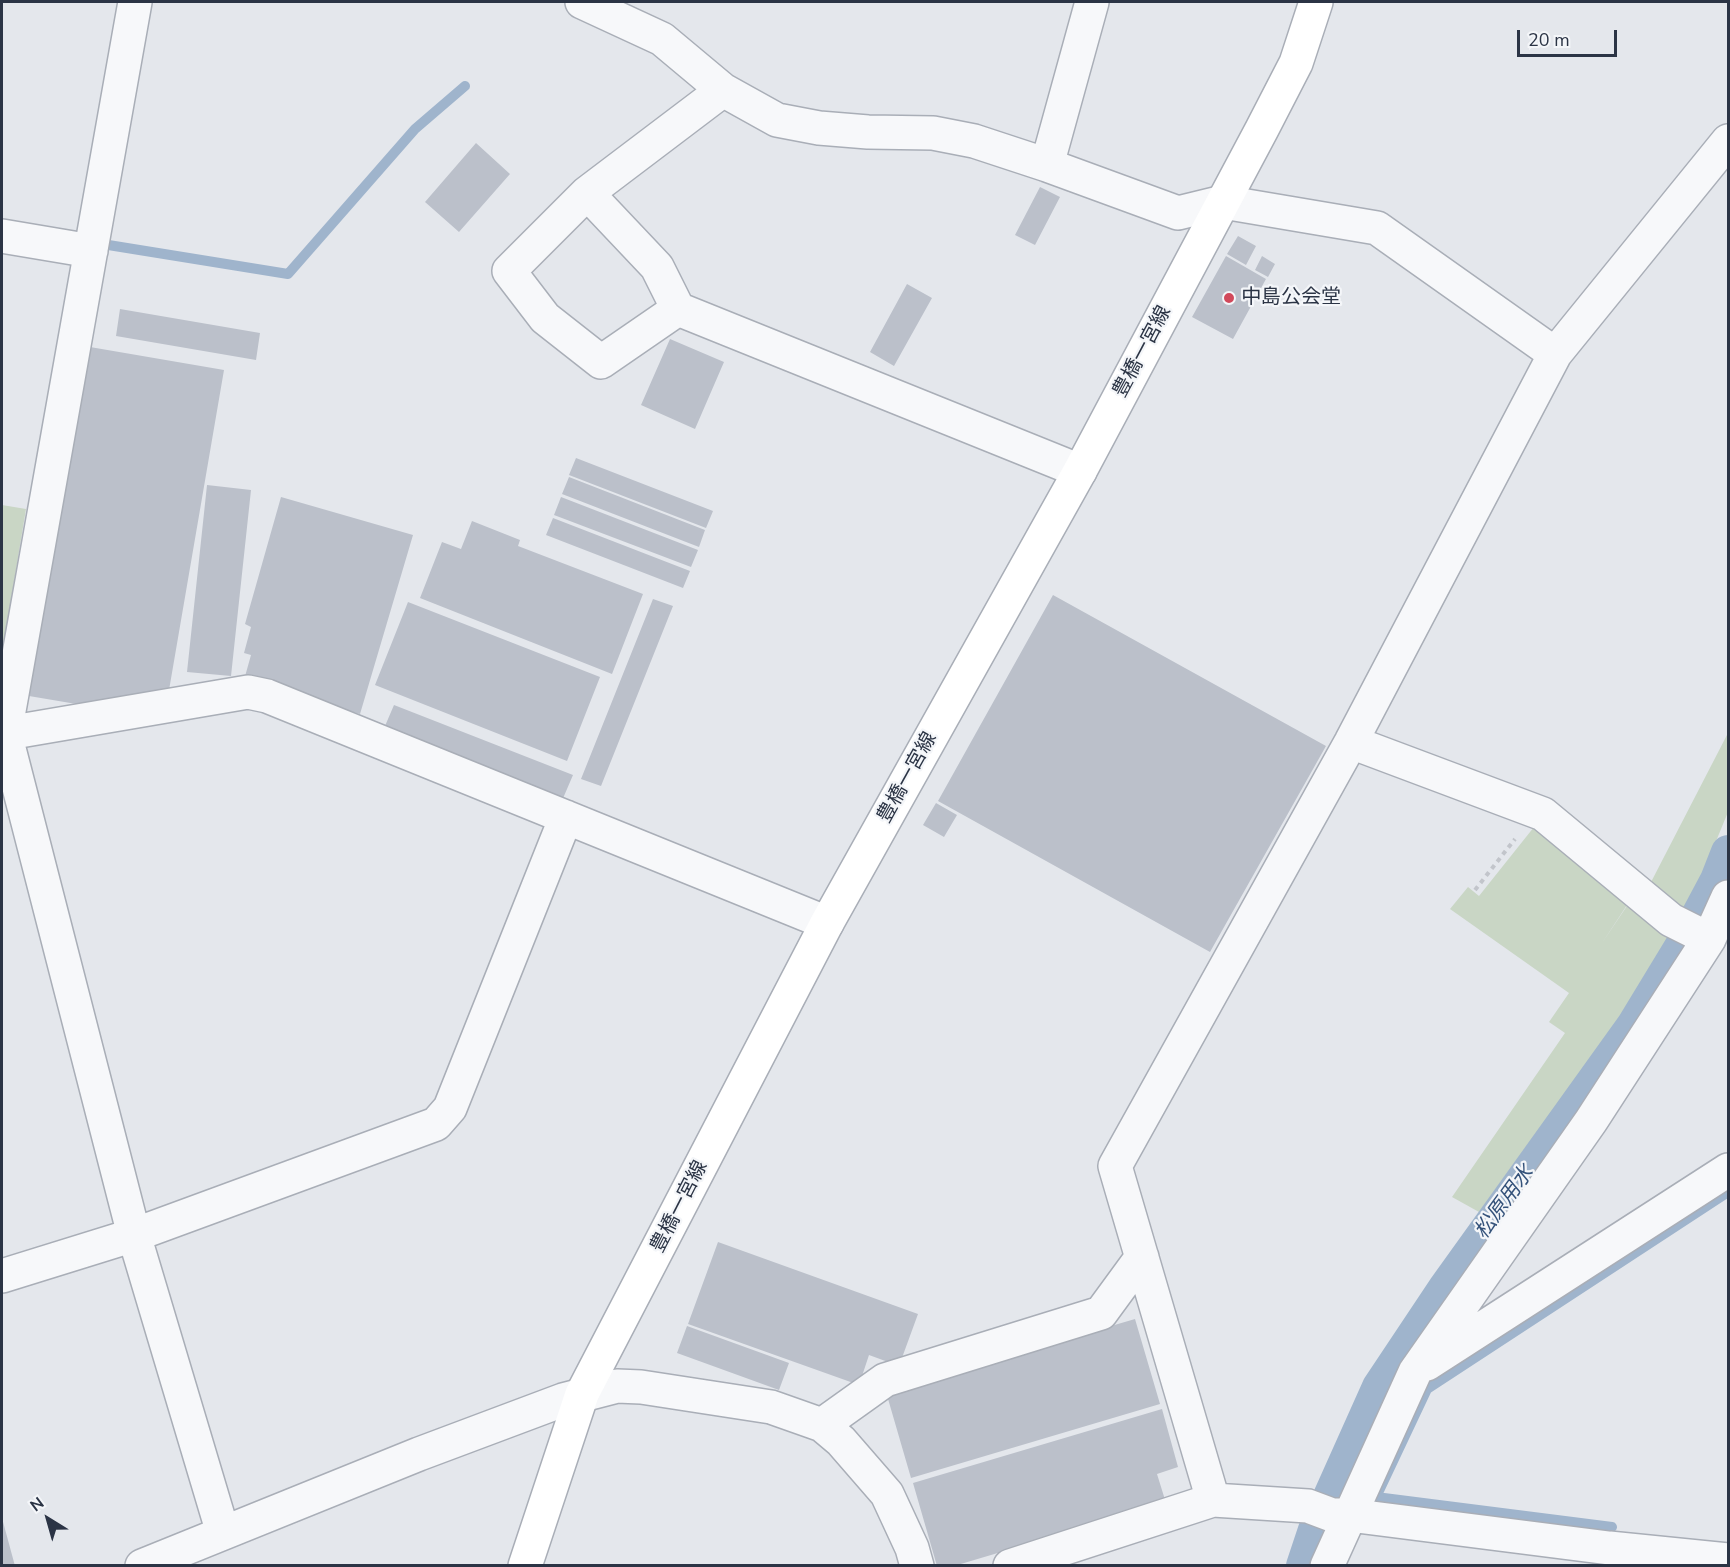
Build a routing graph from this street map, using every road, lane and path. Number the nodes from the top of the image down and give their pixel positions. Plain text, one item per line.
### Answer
1 (135, 2) edge
2 (582, 2) edge
3 (1092, 2) edge
4 (1316, 2) edge
5 (723, 90) junction
6 (1728, 141) edge
7 (1047, 165) junction
8 (587, 193) junction
9 (1223, 202) junction
10 (2, 236) edge
11 (91, 251) junction
12 (678, 309) junction
13 (1555, 354) junction
14 (1080, 471) junction
15 (3, 733) edge
16 (1351, 742) junction
17 (1537, 812) junction
18 (566, 817) junction
19 (1475, 890) dead end
20 (1728, 897) edge
21 (827, 923) junction
22 (1709, 939) junction
23 (1728, 1170) edge
24 (134, 1234) junction
25 (1142, 1257) junction
26 (2, 1276) edge
27 (1414, 1372) junction
28 (582, 1394) junction
29 (822, 1425) junction
30 (1213, 1500) junction
31 (1330, 1512) junction
32 (223, 1533) junction
33 (1610, 1557) edge
34 (1728, 1560) edge
35 (142, 1566) edge
36 (525, 1566) edge
37 (917, 1566) edge
38 (1010, 1566) edge
39 (1327, 1566) edge

1 - 11 street
2 - 5 street
3 - 7 street
4 - 9 main road, 豊橋一宮線
5 - 7 street
5 - 8 street
6 - 13 street
7 - 9 street
8 - 12 street
8 - 12 street
9 - 13 street
9 - 14 main road, 豊橋一宮線
10 - 11 street
11 - 15 street
12 - 14 street
13 - 16 street
14 - 21 main road, 豊橋一宮線
15 - 18 street
15 - 24 street
16 - 17 street
16 - 25 street
17 - 19 path
17 - 22 street
18 - 21 street
18 - 24 street
20 - 22 street
21 - 28 main road, 豊橋一宮線
22 - 27 street
23 - 27 street
24 - 26 street
24 - 32 street
25 - 29 street
25 - 30 street
27 - 31 street
28 - 29 street
28 - 32 street
28 - 36 main road, 豊橋一宮線
29 - 37 street
30 - 31 street
30 - 38 street
31 - 33 street
31 - 39 street
32 - 35 street
33 - 34 street

